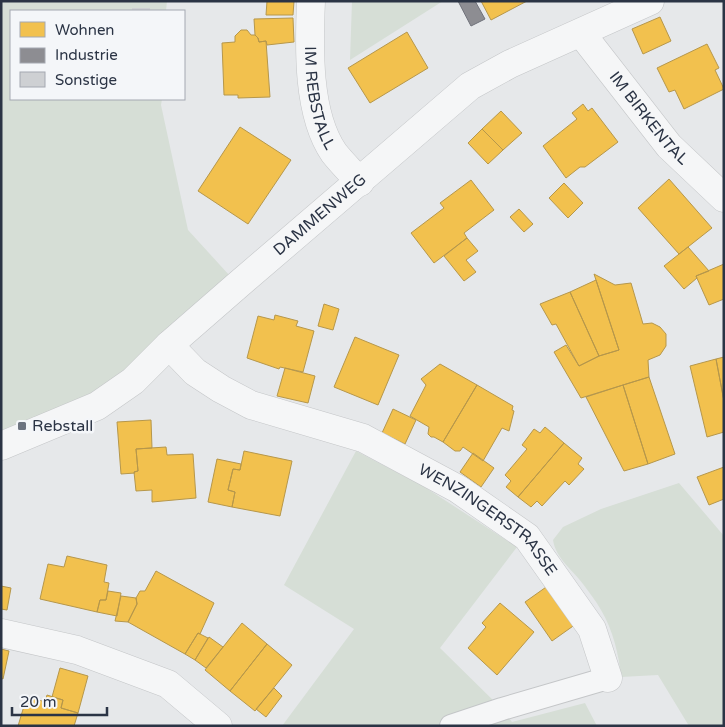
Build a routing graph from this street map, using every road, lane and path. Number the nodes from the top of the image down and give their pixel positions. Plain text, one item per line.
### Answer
1 (311, 1) edge
2 (650, 1) edge
3 (581, 33) junction
4 (360, 182) junction
5 (724, 198) edge
6 (169, 345) junction
7 (1, 446) edge
8 (1, 633) edge
9 (608, 678) joint
10 (218, 726) edge
11 (451, 726) edge

1 - 4 street, IM REBSTALL
2 - 3 street, DAMMENWEG
3 - 4 street, DAMMENWEG
3 - 5 street, IM BIRKENTAL
4 - 6 street, DAMMENWEG
6 - 7 street, DAMMENWEG
6 - 9 street, WENZINGERSTRASSE
8 - 10 street
9 - 11 street, WENZINGERSTRASSE

